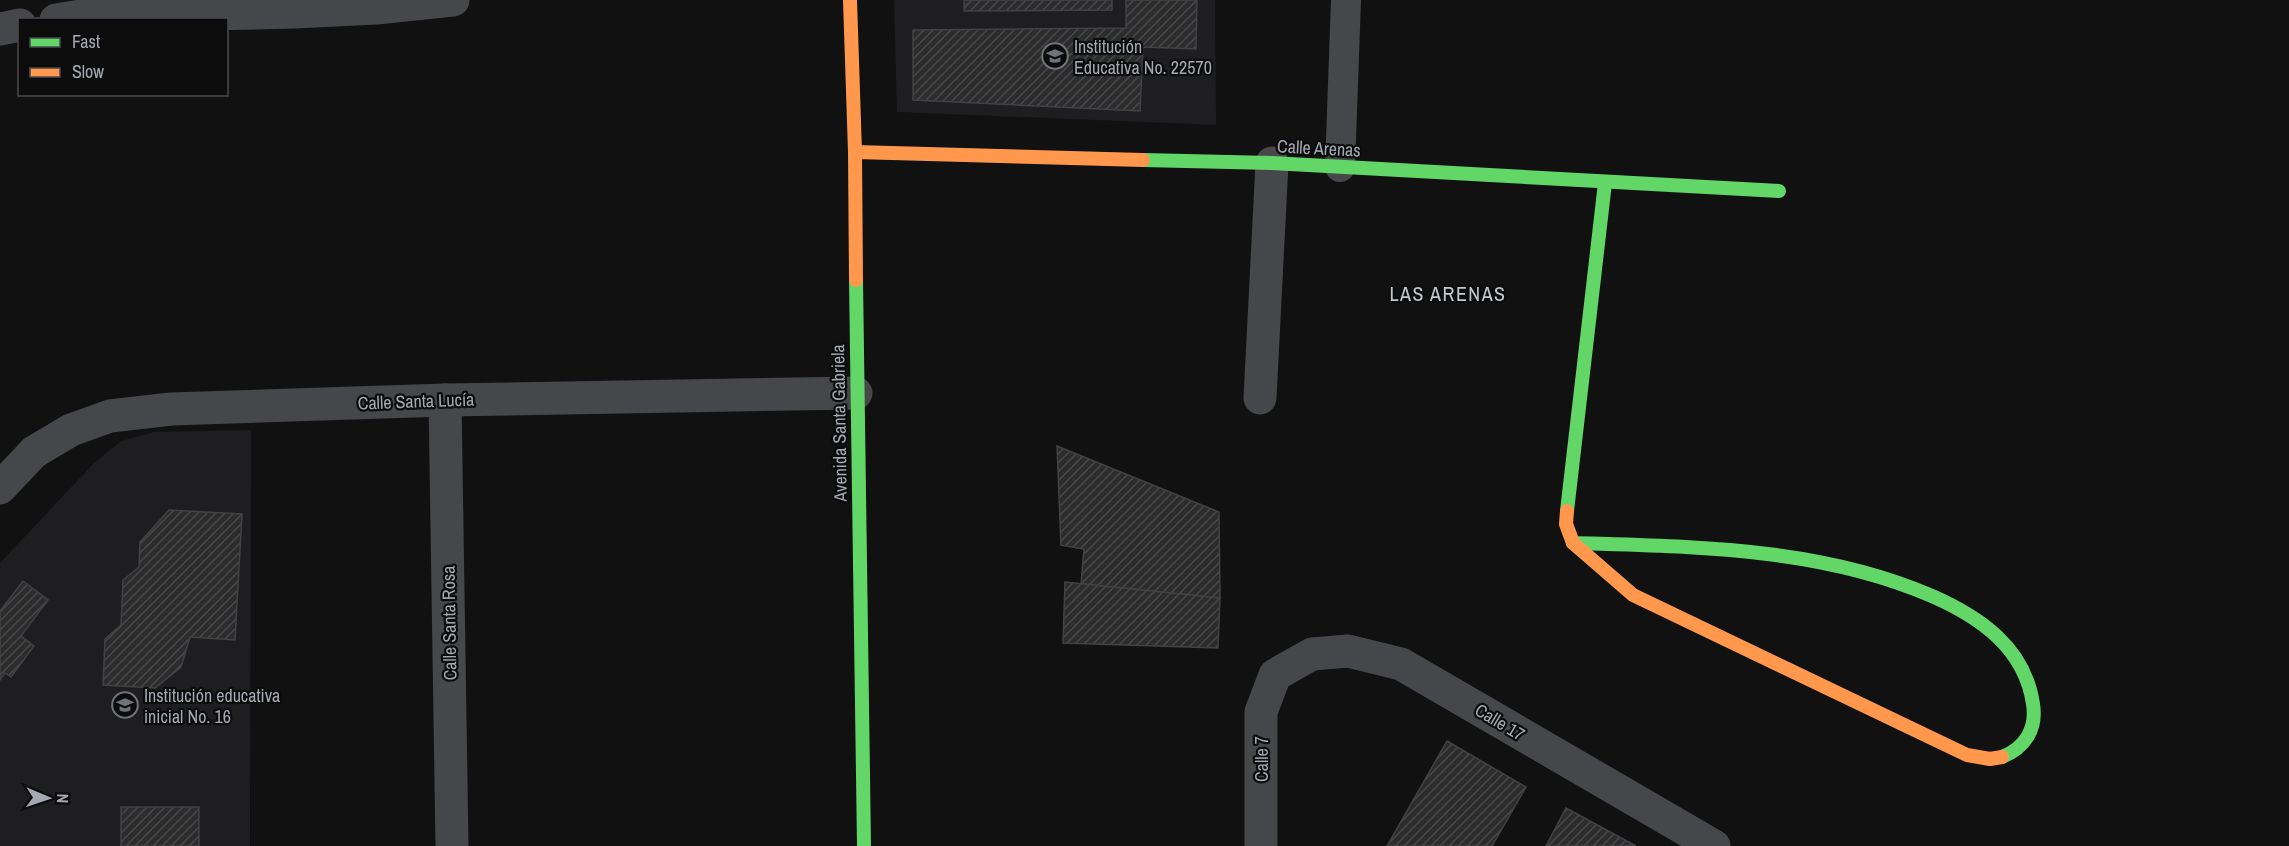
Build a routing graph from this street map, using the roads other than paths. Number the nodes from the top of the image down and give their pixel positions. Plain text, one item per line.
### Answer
1 (453, 0) edge
2 (850, 0) edge
3 (1346, 0) edge
4 (68, 18) edge
5 (18, 25) edge
6 (0, 28) edge
7 (855, 152) junction
8 (1272, 163) junction
9 (1340, 167) junction
10 (1605, 183) junction
11 (1779, 191) dead end
12 (856, 393) junction
13 (1260, 398) dead end
14 (445, 400) junction
15 (0, 488) edge
16 (1573, 543) junction
17 (1275, 675) joint
18 (452, 846) edge
19 (864, 846) edge
20 (1261, 846) edge
21 (1714, 846) edge

1 - 4 street
2 - 7 street, Avenida Santa Gabriela
3 - 9 lane
5 - 6 street
7 - 8 street, Calle Arenas
7 - 12 street, Avenida Santa Gabriela
8 - 9 street, Calle Arenas
8 - 13 street
9 - 10 street, Calle Arenas
10 - 11 street, Calle Arenas
10 - 16 street
12 - 14 street, Calle Santa Lucía
12 - 19 street, Avenida Santa Gabriela
14 - 15 street, Calle Santa Lucía
14 - 18 street, Calle Santa Rosa
16 - 16 street
17 - 20 street, Calle 7
17 - 21 street, Calle 17

